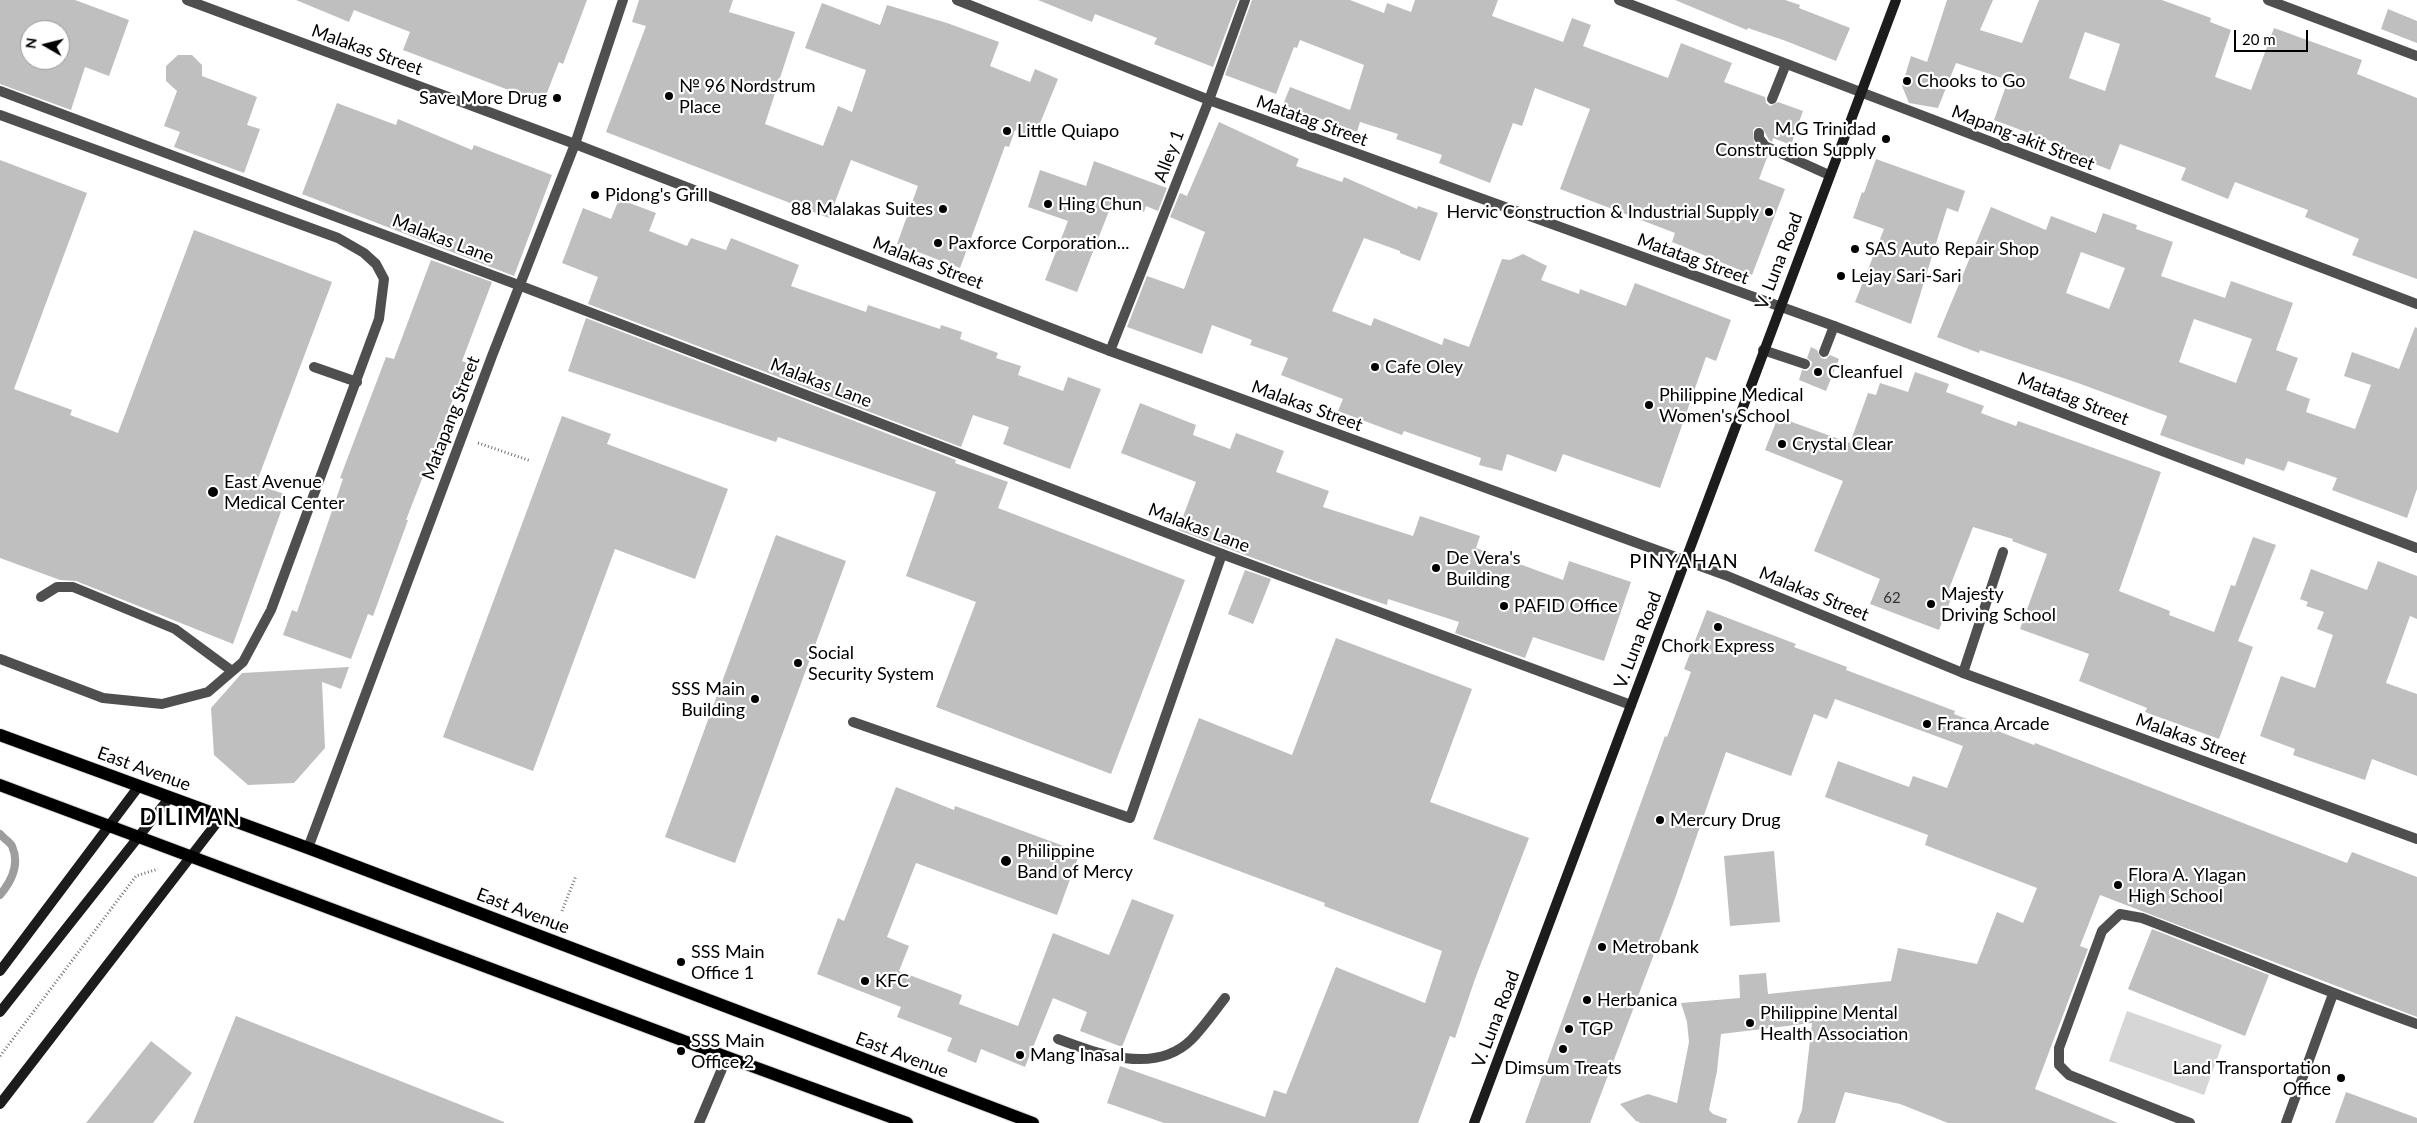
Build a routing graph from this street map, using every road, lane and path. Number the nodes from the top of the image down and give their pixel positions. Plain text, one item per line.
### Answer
1 (187, 0) edge
2 (623, 0) edge
3 (958, 0) edge
4 (1245, 0) edge
5 (1619, 0) edge
6 (1896, 0) edge
7 (2268, 0) edge
8 (2417, 56) edge
9 (1786, 64) junction
10 (0, 91) edge
11 (1860, 93) junction
12 (1772, 99) dead end
13 (1208, 100) junction
14 (0, 115) edge
15 (1759, 133) dead end
16 (575, 144) junction
17 (1830, 175) junction
18 (521, 286) junction
19 (2417, 304) edge
20 (1779, 308) junction
21 (1834, 326) junction
22 (1763, 350) junction
23 (1110, 351) junction
24 (1824, 352) dead end
25 (1805, 364) dead end
26 (314, 367) dead end
27 (356, 382) junction
28 (496, 449) dead end
29 (531, 461) dead end
30 (2417, 548) edge
31 (2004, 552) dead end
32 (1221, 558) junction
33 (1685, 561) junction
34 (41, 597) dead end
35 (0, 659) edge
36 (232, 671) junction
37 (1963, 673) junction
38 (1631, 705) junction
39 (853, 722) dead end
40 (0, 735) edge
41 (0, 785) edge
42 (140, 786) junction
43 (170, 798) junction
44 (222, 816) junction
45 (110, 826) junction
46 (141, 837) junction
47 (2417, 838) edge
48 (308, 848) junction
49 (192, 857) junction
50 (576, 876) dead end
51 (562, 911) dead end
52 (0, 971) edge
53 (2333, 994) junction
54 (1225, 998) dead end
55 (0, 1012) edge
56 (2417, 1024) edge
57 (1058, 1040) dead end
58 (0, 1056) edge
59 (726, 1058) junction
60 (0, 1104) edge
61 (699, 1123) edge
62 (908, 1123) edge
63 (1033, 1123) edge
64 (1474, 1123) edge
65 (2190, 1123) edge
66 (2286, 1123) edge

1 - 16 street, Malakas Street
2 - 16 street, Matapang Street
3 - 13 street, Matatag Street
4 - 13 street, Alley 1
5 - 9 street, Mapang-akit Street
6 - 11 main road, V. Luna Road
7 - 8 street
9 - 11 street, Mapang-akit Street
9 - 12 street
10 - 18 street, Malakas Lane
11 - 17 main road, V. Luna Road
11 - 19 street, Mapang-akit Street
13 - 20 street, Matatag Street
13 - 23 street, Alley 1
14 - 27 street
15 - 17 street
16 - 18 street, Matapang Street
16 - 23 street, Malakas Street
17 - 20 main road, V. Luna Road
18 - 32 street, Malakas Lane
18 - 48 street, Matapang Street
20 - 21 street, Matatag Street
20 - 22 main road, V. Luna Road
21 - 24 street
21 - 30 street, Matatag Street
22 - 25 street
22 - 33 main road, V. Luna Road
23 - 33 street, Malakas Street
26 - 27 street
27 - 36 street
28 - 29 path
31 - 37 street
32 - 38 street, Malakas Lane
32 - 39 street
33 - 37 street, Malakas Street
33 - 38 main road, V. Luna Road
34 - 36 street
35 - 36 street
37 - 47 street, Malakas Street
38 - 64 main road, V. Luna Road
40 - 42 main road, East Avenue
41 - 45 main road
42 - 43 main road, East Avenue
42 - 45 main road
43 - 44 main road, East Avenue
43 - 46 main road
44 - 48 main road, East Avenue
44 - 49 main road
45 - 46 main road
45 - 52 main road
46 - 49 main road
46 - 55 main road
48 - 63 main road, East Avenue
49 - 58 path
49 - 59 main road
49 - 60 main road
50 - 51 path
53 - 56 street
53 - 65 street
53 - 66 street
54 - 57 street
59 - 61 street
59 - 62 main road

